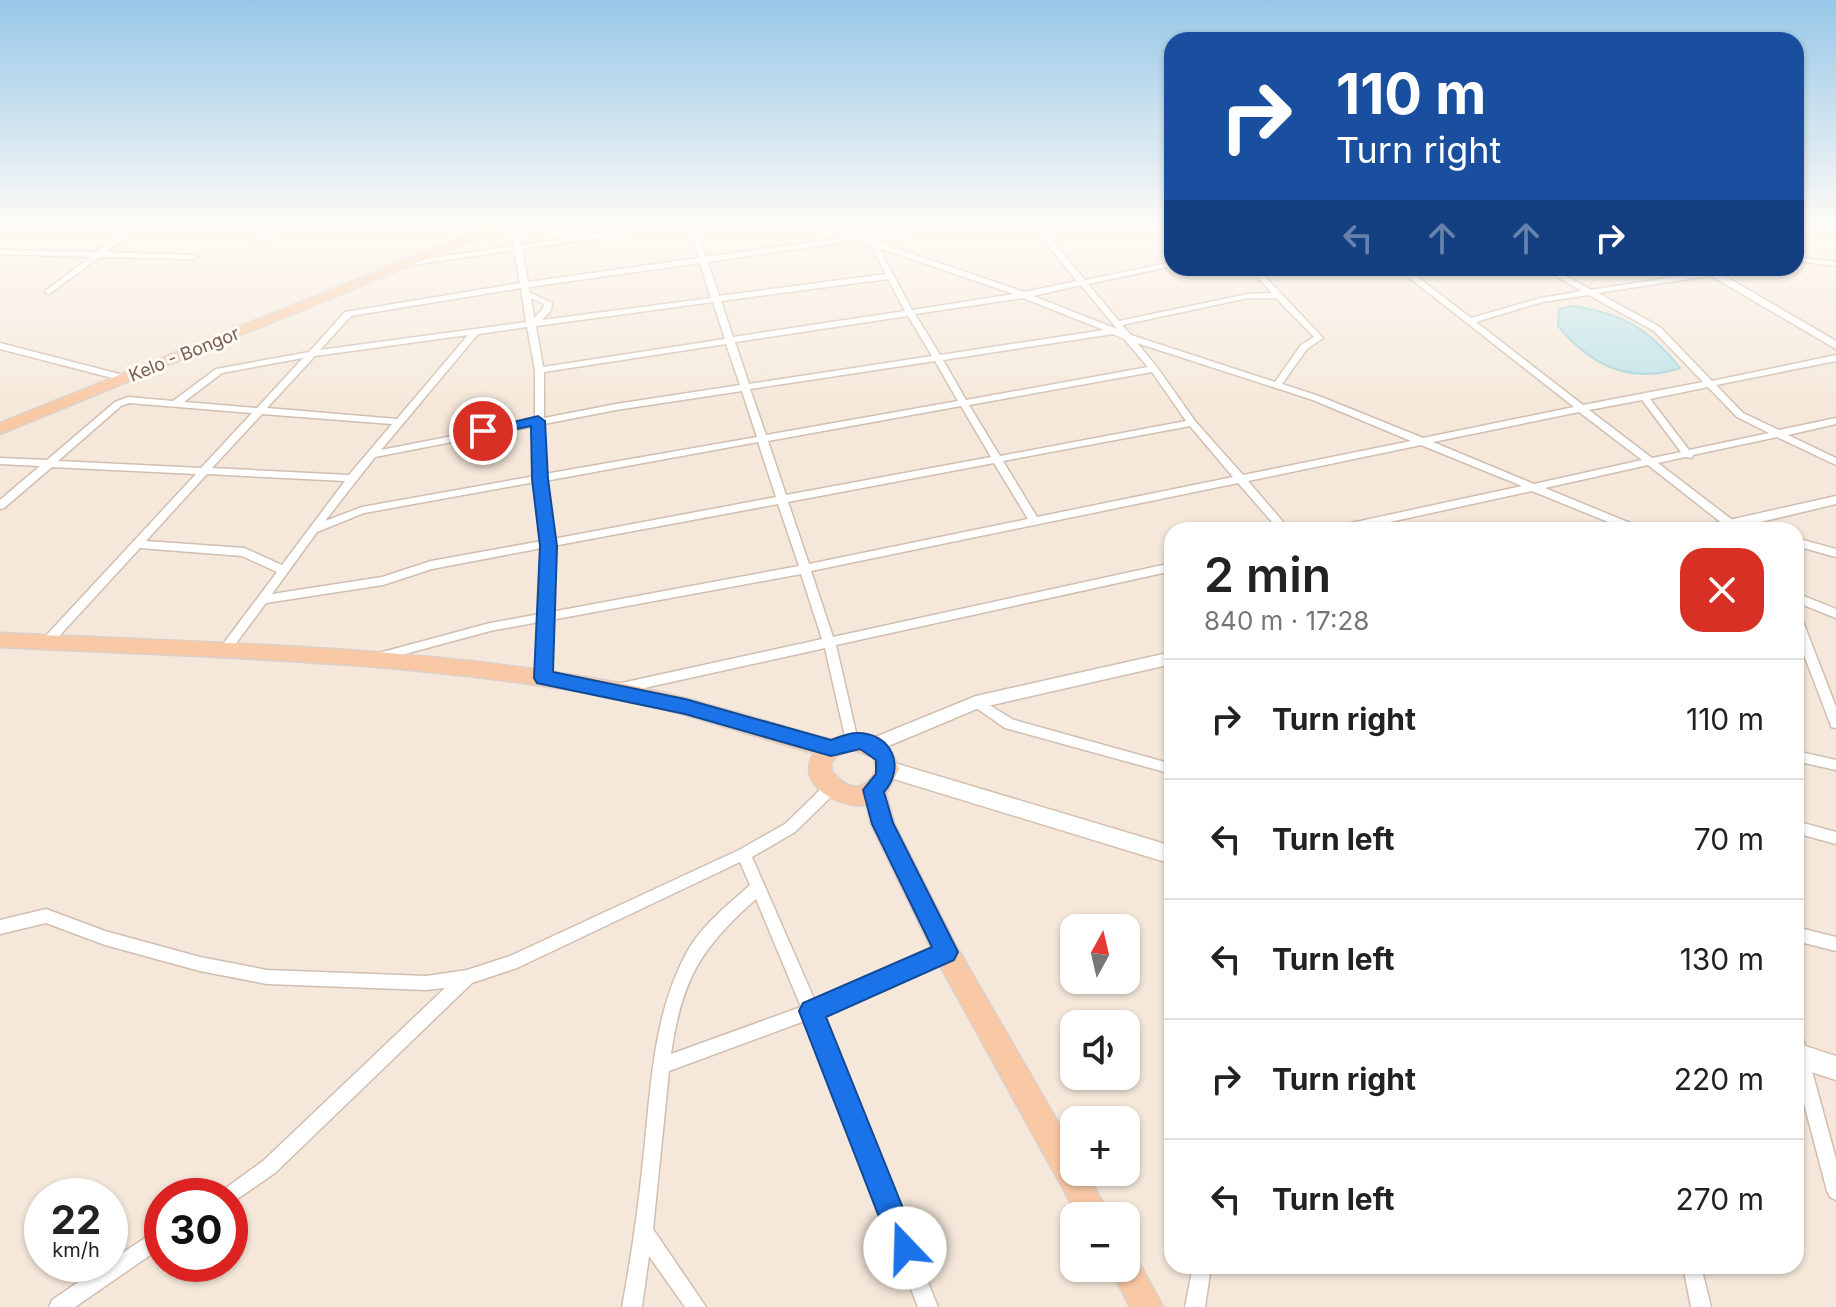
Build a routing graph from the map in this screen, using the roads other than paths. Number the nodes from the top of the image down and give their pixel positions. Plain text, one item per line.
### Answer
1 (56, 287) edge
2 (348, 287) edge
3 (537, 287) edge
4 (712, 287) edge
5 (807, 287) edge
6 (897, 287) edge
7 (1002, 287) edge
8 (1068, 287) edge
9 (1086, 287) edge
10 (1271, 287) edge
11 (1426, 287) edge
12 (1577, 287) edge
13 (1624, 287) edge
14 (1735, 287) edge
15 (525, 289) junction
16 (49, 292) dead end
17 (1588, 294) junction
18 (1024, 295) junction
19 (1279, 295) junction
20 (716, 299) junction
21 (909, 311) junction
22 (1470, 321) junction
23 (531, 326) junction
24 (1115, 328) junction
25 (475, 332) junction
26 (1128, 337) junction
27 (731, 340) junction
28 (0, 346) edge
29 (1836, 346) edge
30 (315, 353) junction
31 (936, 356) junction
32 (1836, 358) edge
33 (1154, 369) junction
34 (539, 370) junction
35 (124, 378) junction
36 (1710, 383) junction
37 (1277, 385) junction
38 (746, 386) junction
39 (1644, 397) junction
40 (967, 402) junction
41 (176, 403) junction
42 (1583, 406) junction
43 (258, 411) junction
44 (538, 421) junction
45 (1836, 421) edge
46 (398, 422) junction
47 (1192, 423) junction
48 (0, 429) edge
49 (1779, 435) junction
50 (763, 441) junction
51 (1427, 443) junction
52 (374, 454) junction
53 (1689, 456) junction
54 (996, 458) junction
55 (0, 461) edge
56 (1836, 462) edge
57 (48, 463) junction
58 (1652, 464) junction
59 (203, 470) junction
60 (352, 478) junction
61 (540, 479) junction
62 (1241, 479) junction
63 (1537, 488) junction
64 (1836, 500) edge
65 (780, 503) junction
66 (0, 506) edge
67 (1034, 521) junction
68 (1278, 522) edge
69 (1375, 522) edge
70 (1619, 522) edge
71 (1727, 522) edge
72 (1744, 522) edge
73 (317, 529) junction
74 (137, 544) junction
75 (1804, 544) edge
76 (548, 546) junction
77 (1836, 553) edge
78 (805, 569) junction
79 (1164, 569) edge
80 (285, 571) junction
81 (264, 599) junction
82 (1804, 600) edge
83 (1836, 614) edge
84 (548, 616) junction
85 (0, 640) edge
86 (1804, 640) edge
87 (46, 643) junction
88 (830, 645) junction
89 (224, 651) junction
90 (372, 659) junction
91 (1164, 660) edge
92 (543, 678) junction
93 (614, 689) junction
94 (976, 702) junction
95 (1836, 723) edge
96 (844, 750) junction
97 (1804, 758) edge
98 (1836, 765) edge
99 (1164, 767) edge
100 (888, 769) junction
101 (874, 790) junction
102 (840, 792) junction
103 (883, 824) junction
104 (1804, 829) edge
105 (1836, 838) edge
106 (1164, 853) edge
107 (744, 854) junction
108 (757, 888) junction
109 (0, 927) edge
110 (1804, 936) edge
111 (1836, 944) edge
112 (946, 952) junction
113 (467, 977) junction
114 (811, 1011) junction
115 (1804, 1054) edge
116 (663, 1065) junction
117 (1836, 1068) edge
118 (1804, 1073) edge
119 (248, 1182) edge
120 (1836, 1191) edge
121 (1087, 1202) edge
122 (644, 1232) junction
123 (144, 1248) edge
124 (1201, 1274) edge
125 (1694, 1274) edge
126 (1133, 1282) edge
127 (59, 1307) edge
128 (632, 1307) edge
129 (696, 1307) edge
130 (928, 1307) edge
131 (1147, 1307) edge
132 (1195, 1307) edge
133 (1701, 1307) edge

1 - 16 street
2 - 35 highway, Kelo - Bongor
3 - 15 street
4 - 20 street
5 - 20 street
6 - 21 street
7 - 18 street
8 - 18 street
9 - 24 street
10 - 19 street
11 - 22 street
12 - 17 street
13 - 17 street
14 - 29 street
15 - 23 street
15 - 23 street
15 - 30 street
17 - 22 street
17 - 36 street
18 - 21 street
18 - 24 street
19 - 24 street
19 - 37 street
20 - 23 street
20 - 27 street
21 - 27 street
21 - 31 street
22 - 42 street
23 - 25 street
23 - 34 street
24 - 26 street
24 - 31 street
25 - 30 street
25 - 46 street
26 - 33 street
26 - 37 street
27 - 34 street
27 - 38 street
28 - 35 street
30 - 41 street
30 - 43 street
31 - 38 street
31 - 40 street
32 - 36 street
33 - 40 street
33 - 47 street
34 - 44 street
35 - 48 highway, Kelo - Bongor
36 - 39 street
36 - 49 street
37 - 51 street
38 - 44 street
38 - 50 street
39 - 42 street
39 - 53 street
40 - 50 street
40 - 54 street
41 - 43 street
41 - 57 street
42 - 51 street
42 - 58 street
43 - 46 street
43 - 59 street
44 - 52 street
44 - 61 street
45 - 49 street
46 - 52 street
47 - 54 street
47 - 62 street
49 - 53 street
49 - 56 street
50 - 61 street
50 - 65 street
51 - 62 street
51 - 63 street
52 - 60 street
53 - 58 street
54 - 65 street
54 - 67 street
55 - 57 street
57 - 59 street
57 - 66 street
58 - 63 street
58 - 71 street
59 - 60 street
59 - 74 street
60 - 73 street
61 - 73 street
61 - 76 street
62 - 67 street
62 - 68 street
63 - 69 street
63 - 70 street
64 - 72 street
65 - 76 street
65 - 78 street
67 - 78 street
73 - 80 street
74 - 80 street
74 - 87 street
75 - 77 street
76 - 81 street
76 - 84 street
78 - 84 street
78 - 88 street
79 - 88 street
80 - 81 street
81 - 89 street
82 - 83 street
84 - 90 street
84 - 92 street
85 - 87 highway
86 - 95 street
87 - 89 highway
88 - 93 street
88 - 96 street
89 - 90 highway
90 - 92 highway
91 - 94 street
92 - 93 highway
93 - 96 highway
94 - 96 street
94 - 99 street
96 - 100 highway
96 - 102 highway
97 - 98 street
100 - 101 highway
100 - 106 main road
101 - 102 highway
101 - 103 highway
102 - 103 highway
102 - 107 street
103 - 112 highway
104 - 105 street
107 - 108 street
107 - 113 street
108 - 114 street
108 - 116 street
109 - 113 street
110 - 111 street
112 - 114 street
112 - 121 highway
113 - 119 street
114 - 116 street
114 - 130 street
115 - 117 main road
116 - 122 street
118 - 120 street
122 - 128 street
122 - 129 street
123 - 127 street
124 - 132 street
125 - 133 street
126 - 131 highway

